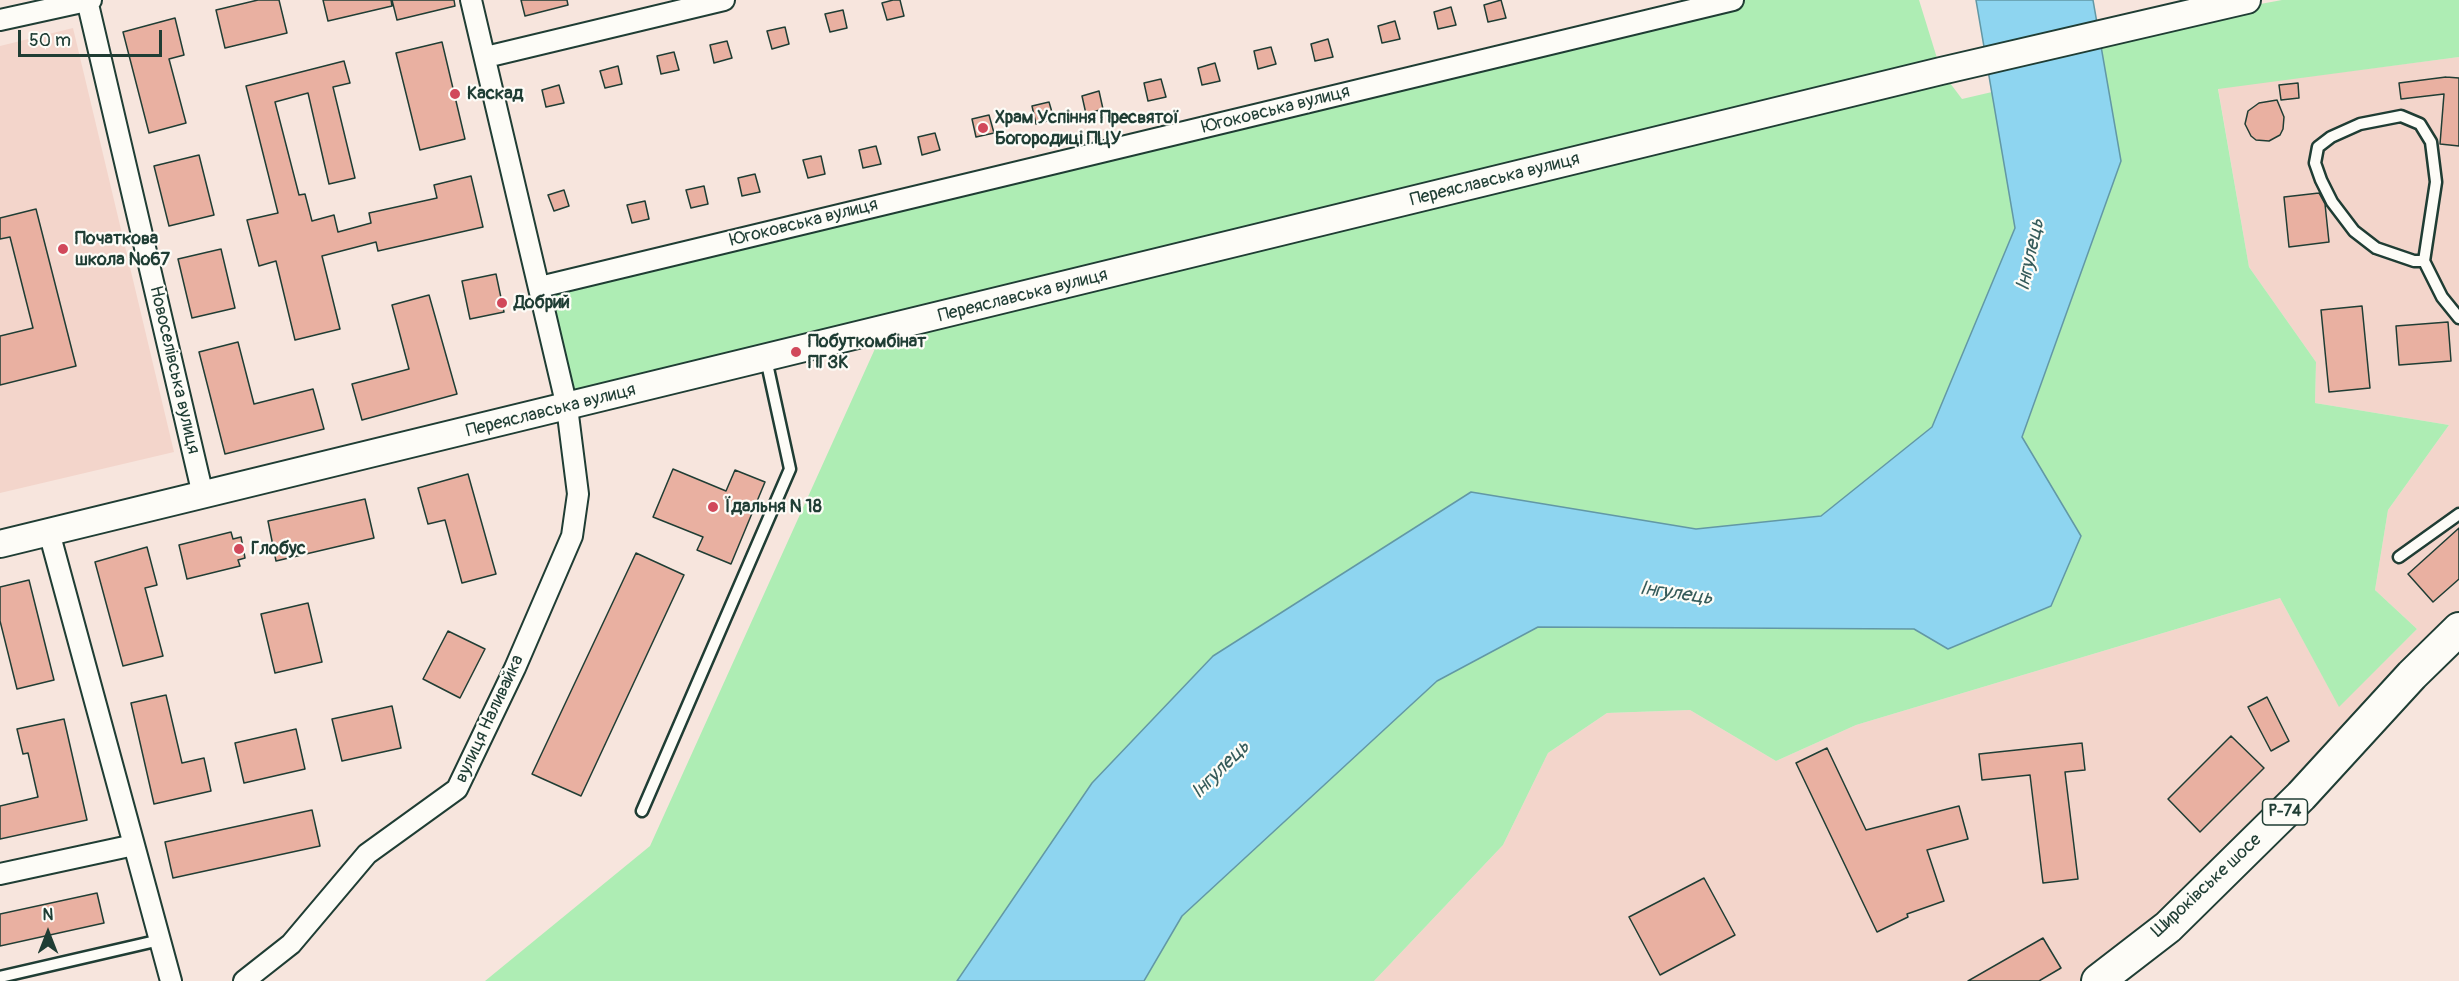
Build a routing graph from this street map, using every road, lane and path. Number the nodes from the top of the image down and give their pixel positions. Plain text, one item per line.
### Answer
1 (89, 0) edge
2 (471, 0) edge
3 (724, 0) edge
4 (1732, 0) edge
5 (2247, 0) edge
6 (0, 20) edge
7 (486, 57) junction
8 (2424, 261) junction
9 (540, 287) junction
10 (2459, 318) edge
11 (766, 359) junction
12 (567, 407) junction
13 (203, 495) junction
14 (2459, 514) edge
15 (49, 532) junction
16 (0, 544) edge
17 (2399, 557) dead end
18 (2459, 629) edge
19 (642, 811) dead end
20 (134, 845) junction
21 (0, 874) edge
22 (160, 940) junction
23 (0, 977) edge
24 (171, 981) edge
25 (244, 981) edge
26 (2098, 981) edge

1 - 6 street
1 - 13 street, Новоселівська вулиця
2 - 7 street, вулиця Наливайка
3 - 7 street
4 - 9 street, Югоковська вулиця
5 - 11 street, Переяславська вулиця
7 - 9 street, вулиця Наливайка
8 - 8 lane
8 - 10 lane
9 - 12 street, вулиця Наливайка
11 - 12 street, Переяславська вулиця
11 - 19 lane
12 - 13 street, Переяславська вулиця
12 - 25 street, вулиця Наливайка
13 - 15 street, Переяславська вулиця
14 - 17 lane
15 - 16 street, Переяславська вулиця
15 - 20 street
18 - 26 main road, Широківське шосе / Р-74
20 - 21 street
20 - 22 street
22 - 23 lane
22 - 24 street

